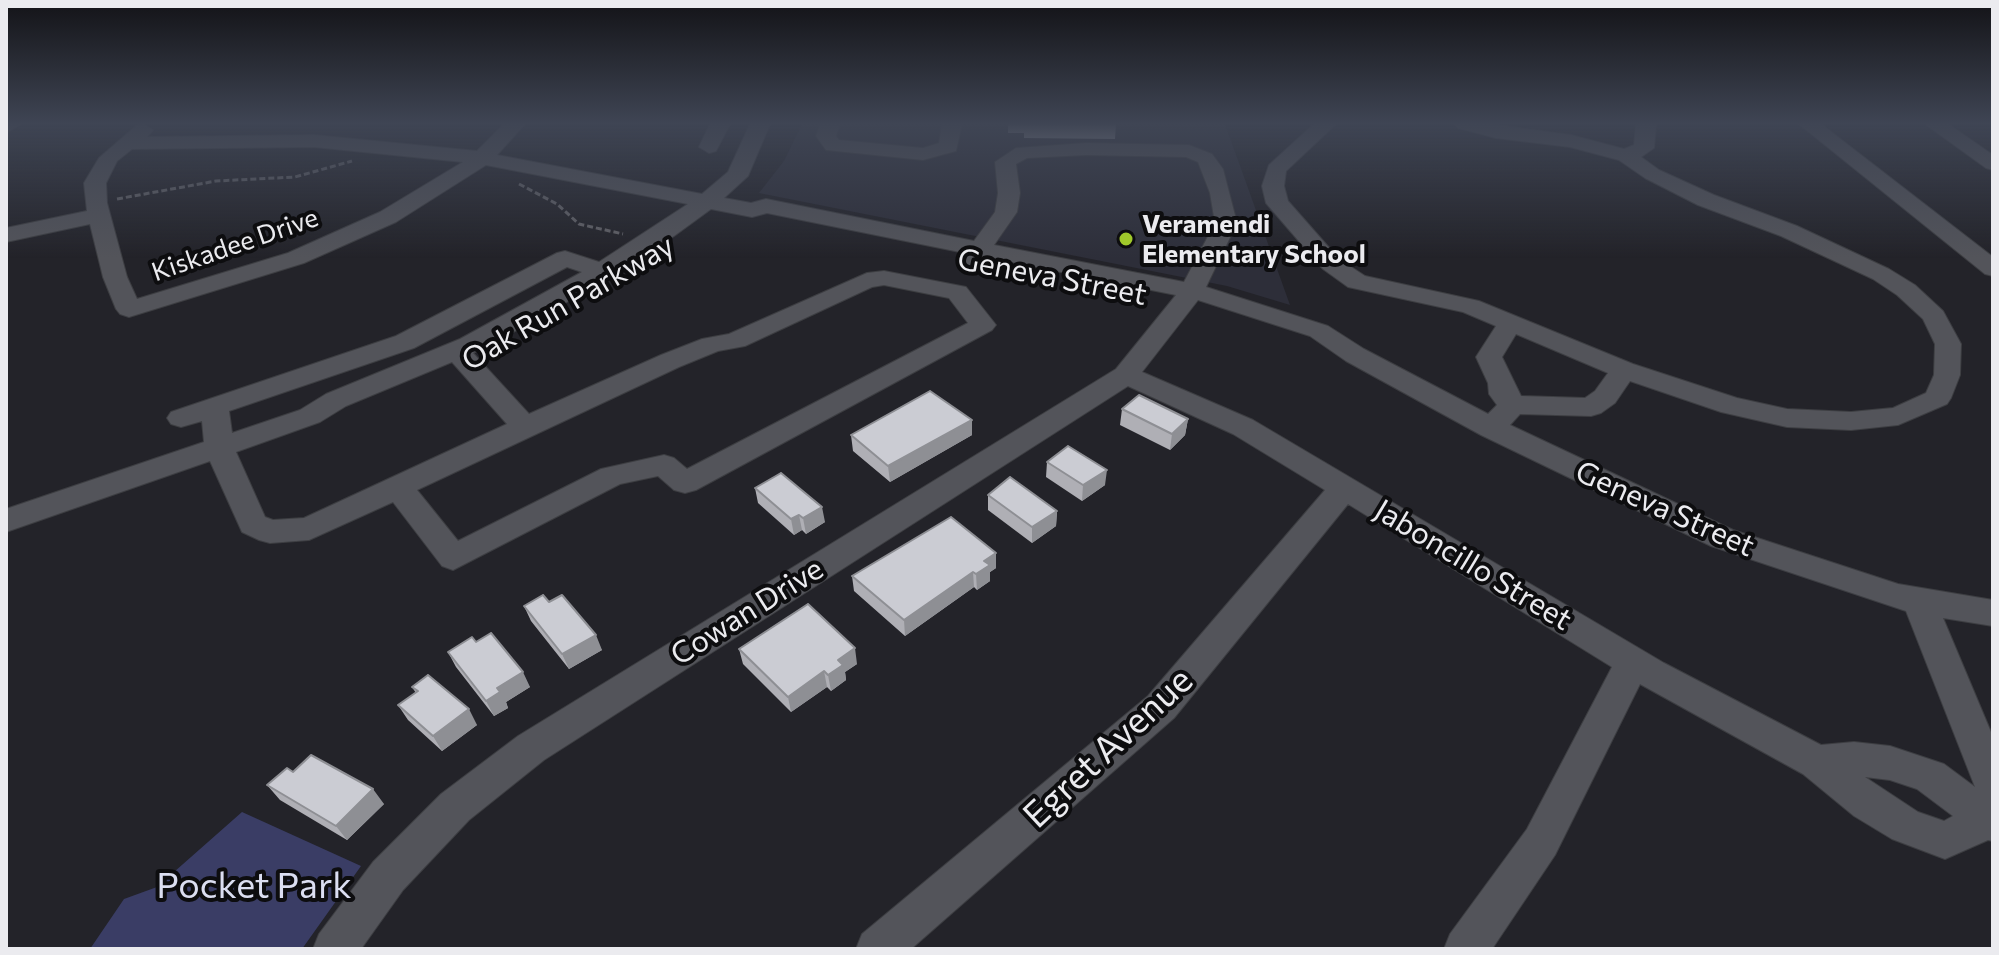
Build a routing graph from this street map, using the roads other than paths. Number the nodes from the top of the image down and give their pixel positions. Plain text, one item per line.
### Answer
1 (103, 169) edge
2 (467, 169) edge
3 (538, 169) edge
4 (741, 169) edge
5 (757, 169) edge
6 (1006, 169) edge
7 (1213, 169) edge
8 (1276, 169) edge
9 (1644, 169) edge
10 (1866, 169) edge
11 (717, 202) junction
12 (98, 209) junction
13 (6, 235) edge
14 (970, 268) junction
15 (1993, 269) edge
16 (599, 270) junction
17 (1187, 297) junction
18 (1510, 323) junction
19 (462, 357) junction
20 (1624, 370) junction
21 (1126, 375) junction
22 (1513, 405) junction
23 (214, 407) junction
24 (181, 418) dead end
25 (525, 427) junction
26 (1491, 428) junction
27 (219, 447) junction
28 (1345, 487) junction
29 (399, 488) junction
30 (6, 521) edge
31 (1919, 601) junction
32 (1993, 613) edge
33 (1633, 662) junction
34 (1817, 762) junction
35 (1993, 783) edge
36 (1990, 822) edge
37 (335, 949) edge
38 (878, 949) edge
39 (1466, 949) edge

1 - 12 street
2 - 12 street, Kiskadee Drive
3 - 11 street, Geneva Street
4 - 11 street, Oak Run Parkway
5 - 11 street, Oak Run Parkway
6 - 14 street
7 - 17 street, Cowan Drive
8 - 18 street
9 - 20 street
10 - 15 street
11 - 14 street, Geneva Street
11 - 16 street, Oak Run Parkway
11 - 19 street, Oak Run Parkway
12 - 13 street
14 - 17 street, Geneva Street
14 - 25 street
14 - 29 street
16 - 19 street, Oak Run Parkway
16 - 23 street
17 - 21 street, Cowan Drive
17 - 26 street, Geneva Street
18 - 20 street
18 - 22 street
19 - 25 street
19 - 27 street, Oak Run Parkway
20 - 22 street
21 - 28 street, Jaboncillo Street
21 - 37 street, Cowan Drive
22 - 26 street
23 - 24 street
23 - 27 street
25 - 29 street
26 - 31 street, Geneva Street
27 - 29 street
27 - 30 street, Oak Run Parkway
28 - 33 street, Jaboncillo Street
28 - 38 street, Egret Avenue
31 - 32 street, Geneva Street
31 - 35 street
33 - 34 street, Jaboncillo Street
33 - 39 street
34 - 36 street, Jaboncillo Street
34 - 36 street, Jaboncillo Street

